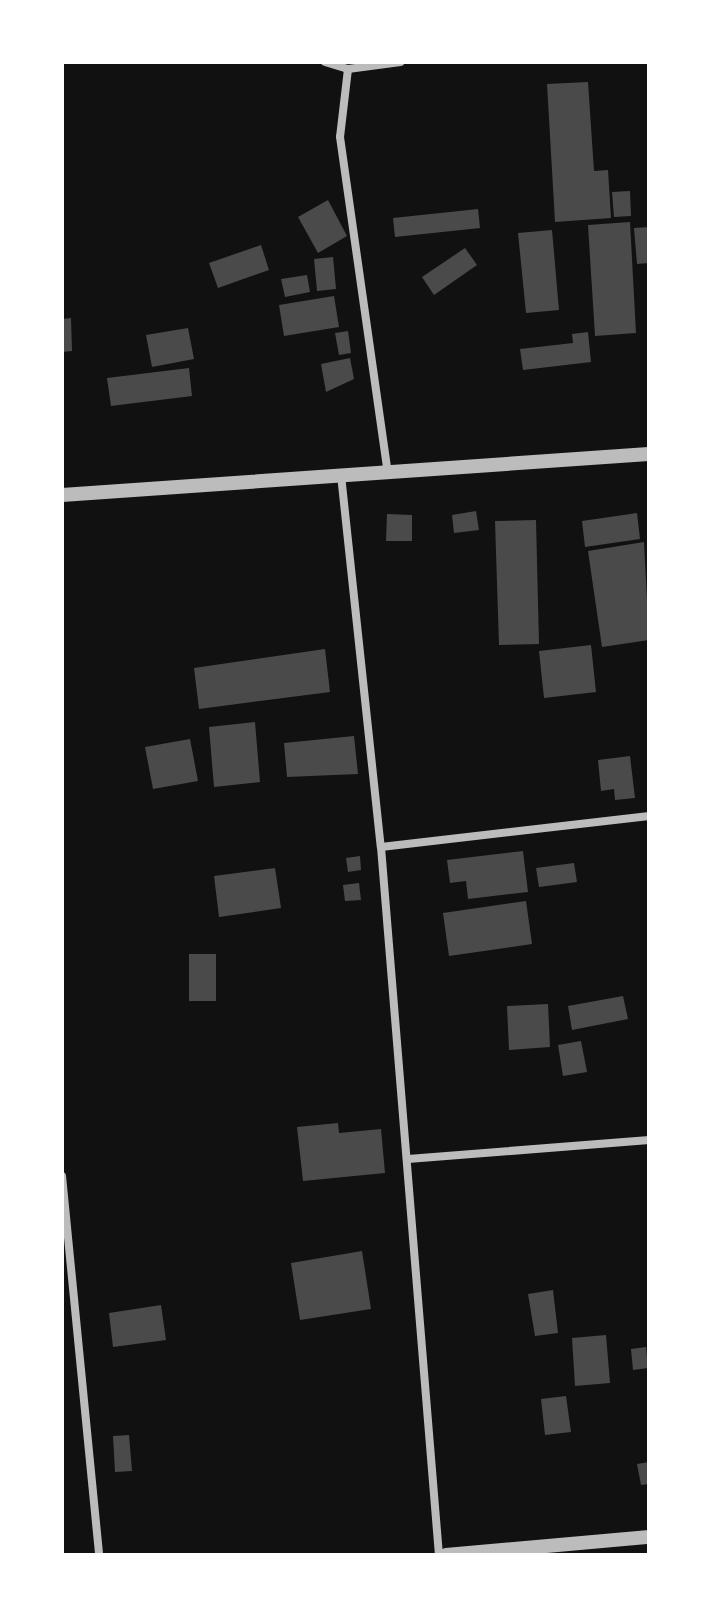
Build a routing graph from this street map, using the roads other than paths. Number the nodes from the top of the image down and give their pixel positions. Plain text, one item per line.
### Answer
1 (325, 62) edge
2 (401, 62) edge
3 (348, 69) junction
4 (649, 454) edge
5 (388, 473) junction
6 (341, 475) junction
7 (62, 495) edge
8 (649, 816) edge
9 (381, 847) junction
10 (649, 1140) edge
11 (408, 1159) junction
12 (62, 1176) edge
13 (649, 1537) edge
14 (99, 1555) edge
15 (439, 1555) edge
16 (446, 1555) edge

1 - 3 street
2 - 3 street
3 - 5 street
4 - 5 street
5 - 6 street
6 - 7 street
6 - 9 street
8 - 9 street
9 - 11 street
10 - 11 street
11 - 15 street
12 - 14 street
13 - 16 street

